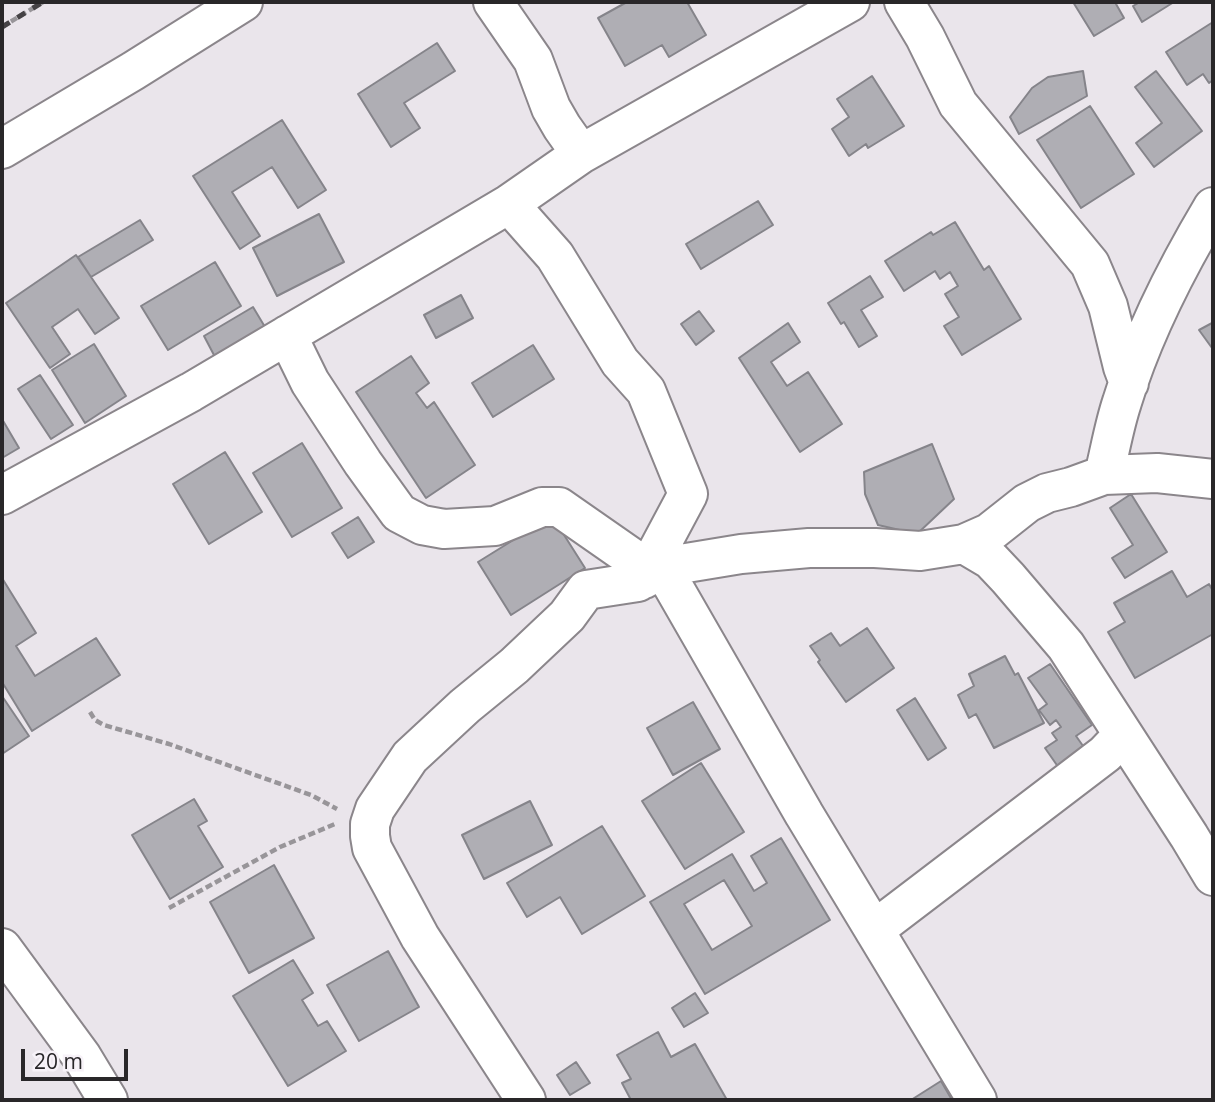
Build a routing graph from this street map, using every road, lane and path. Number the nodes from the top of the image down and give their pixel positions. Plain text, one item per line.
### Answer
1 (43, 2) edge
2 (243, 2) edge
3 (493, 2) edge
4 (850, 2) edge
5 (904, 2) edge
6 (2, 27) edge
7 (2, 149) edge
8 (581, 154) junction
9 (509, 204) junction
10 (1213, 207) edge
11 (287, 335) junction
12 (1129, 383) junction
13 (1104, 475) junction
14 (1213, 479) edge
15 (2, 495) edge
16 (964, 544) junction
17 (650, 573) junction
18 (90, 712) dead end
19 (1123, 735) junction
20 (364, 813) junction
21 (1213, 876) edge
22 (169, 908) dead end
23 (874, 930) junction
24 (2, 948) edge
25 (108, 1100) edge
26 (526, 1100) edge
27 (977, 1100) edge

1 - 6 path
2 - 7 street
3 - 8 street
4 - 8 street
5 - 12 street
8 - 9 street
9 - 11 street
9 - 17 street
10 - 12 street
11 - 15 street
11 - 17 street
12 - 13 street
13 - 14 street
13 - 16 street
16 - 17 street
16 - 19 street
17 - 20 street
17 - 23 street
18 - 20 path
19 - 21 street
19 - 23 street
20 - 22 path
20 - 26 street
23 - 27 street
24 - 25 street

